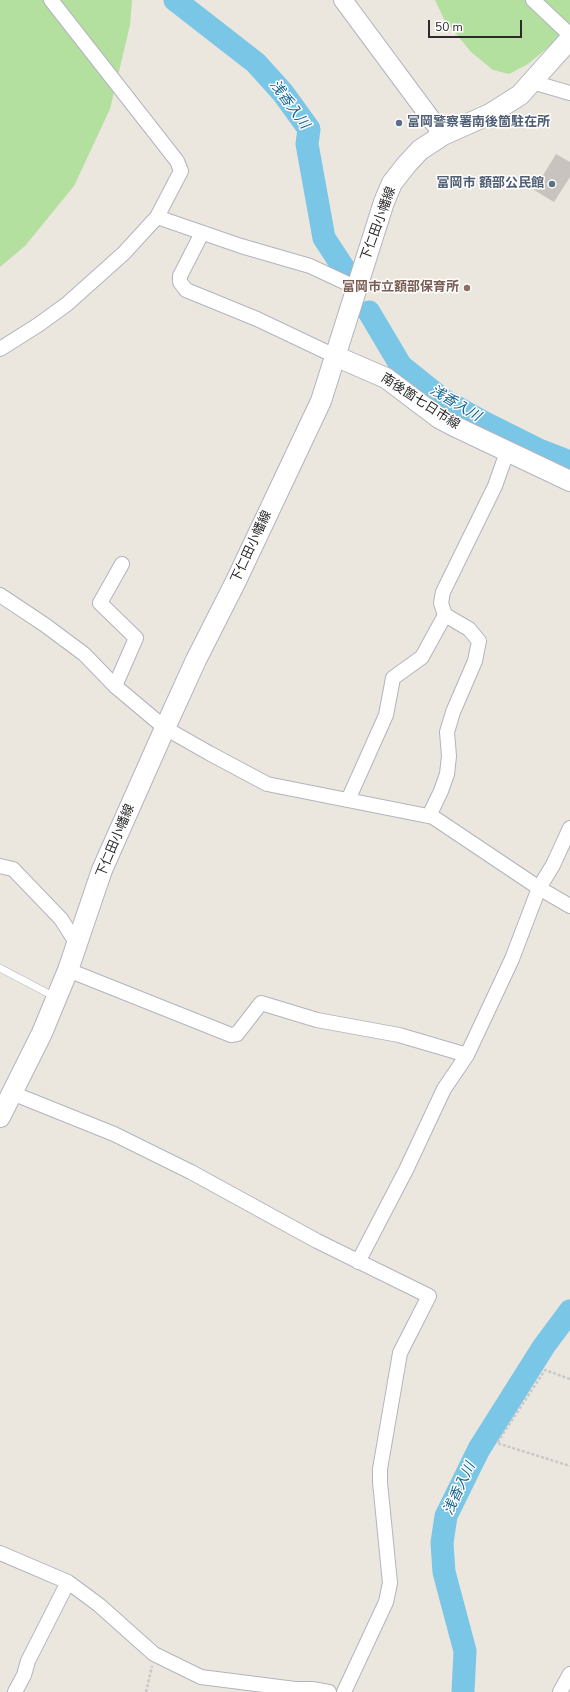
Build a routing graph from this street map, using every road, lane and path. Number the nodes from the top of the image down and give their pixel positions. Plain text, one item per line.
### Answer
1 (51, 0) edge
2 (343, 0) edge
3 (533, 0) edge
4 (570, 35) edge
5 (570, 39) edge
6 (532, 82) junction
7 (570, 93) edge
8 (444, 135) junction
9 (157, 217) junction
10 (202, 233) junction
11 (357, 288) junction
12 (0, 349) edge
13 (334, 356) junction
14 (507, 452) junction
15 (570, 481) edge
16 (122, 564) dead end
17 (0, 595) edge
18 (444, 615) junction
19 (115, 686) junction
20 (165, 728) junction
21 (348, 800) junction
22 (429, 816) junction
23 (570, 828) edge
24 (0, 866) edge
25 (538, 888) junction
26 (570, 906) edge
27 (76, 944) junction
28 (0, 968) edge
29 (68, 970) junction
30 (56, 998) junction
31 (466, 1055) junction
32 (12, 1092) junction
33 (0, 1117) edge
34 (358, 1262) junction
35 (570, 1379) edge
36 (570, 1466) edge
37 (0, 1553) edge
38 (68, 1582) junction
39 (154, 1654) junction
40 (570, 1674) edge
41 (295, 1691) edge
42 (15, 1692) edge
43 (146, 1692) edge
44 (329, 1692) edge
45 (344, 1692) edge
46 (560, 1692) edge

1 - 9 street
2 - 8 street
3 - 4 street
5 - 6 main road, 下仁田小幡線
6 - 7 street
6 - 8 main road, 下仁田小幡線
8 - 11 main road, 下仁田小幡線
9 - 10 street
9 - 12 street
10 - 11 street
10 - 13 street
11 - 13 main road, 下仁田小幡線
13 - 14 main road, 南後箇七日市線
13 - 20 main road, 下仁田小幡線
14 - 15 main road, 南後箇七日市線
14 - 18 street
16 - 19 street
17 - 19 street
18 - 21 street
18 - 22 street
19 - 20 street
20 - 21 street
20 - 27 main road, 下仁田小幡線
21 - 22 street
22 - 25 street
23 - 25 street
24 - 27 street
25 - 26 street
25 - 31 street
27 - 29 main road, 下仁田小幡線
28 - 30 lane
29 - 30 main road, 下仁田小幡線
29 - 31 street
30 - 32 main road, 下仁田小幡線
31 - 34 street
32 - 33 main road, 下仁田小幡線
32 - 34 street
34 - 45 street
35 - 36 path
37 - 38 street
38 - 39 street
38 - 42 street
39 - 41 street
39 - 43 path
40 - 46 street
41 - 44 street

